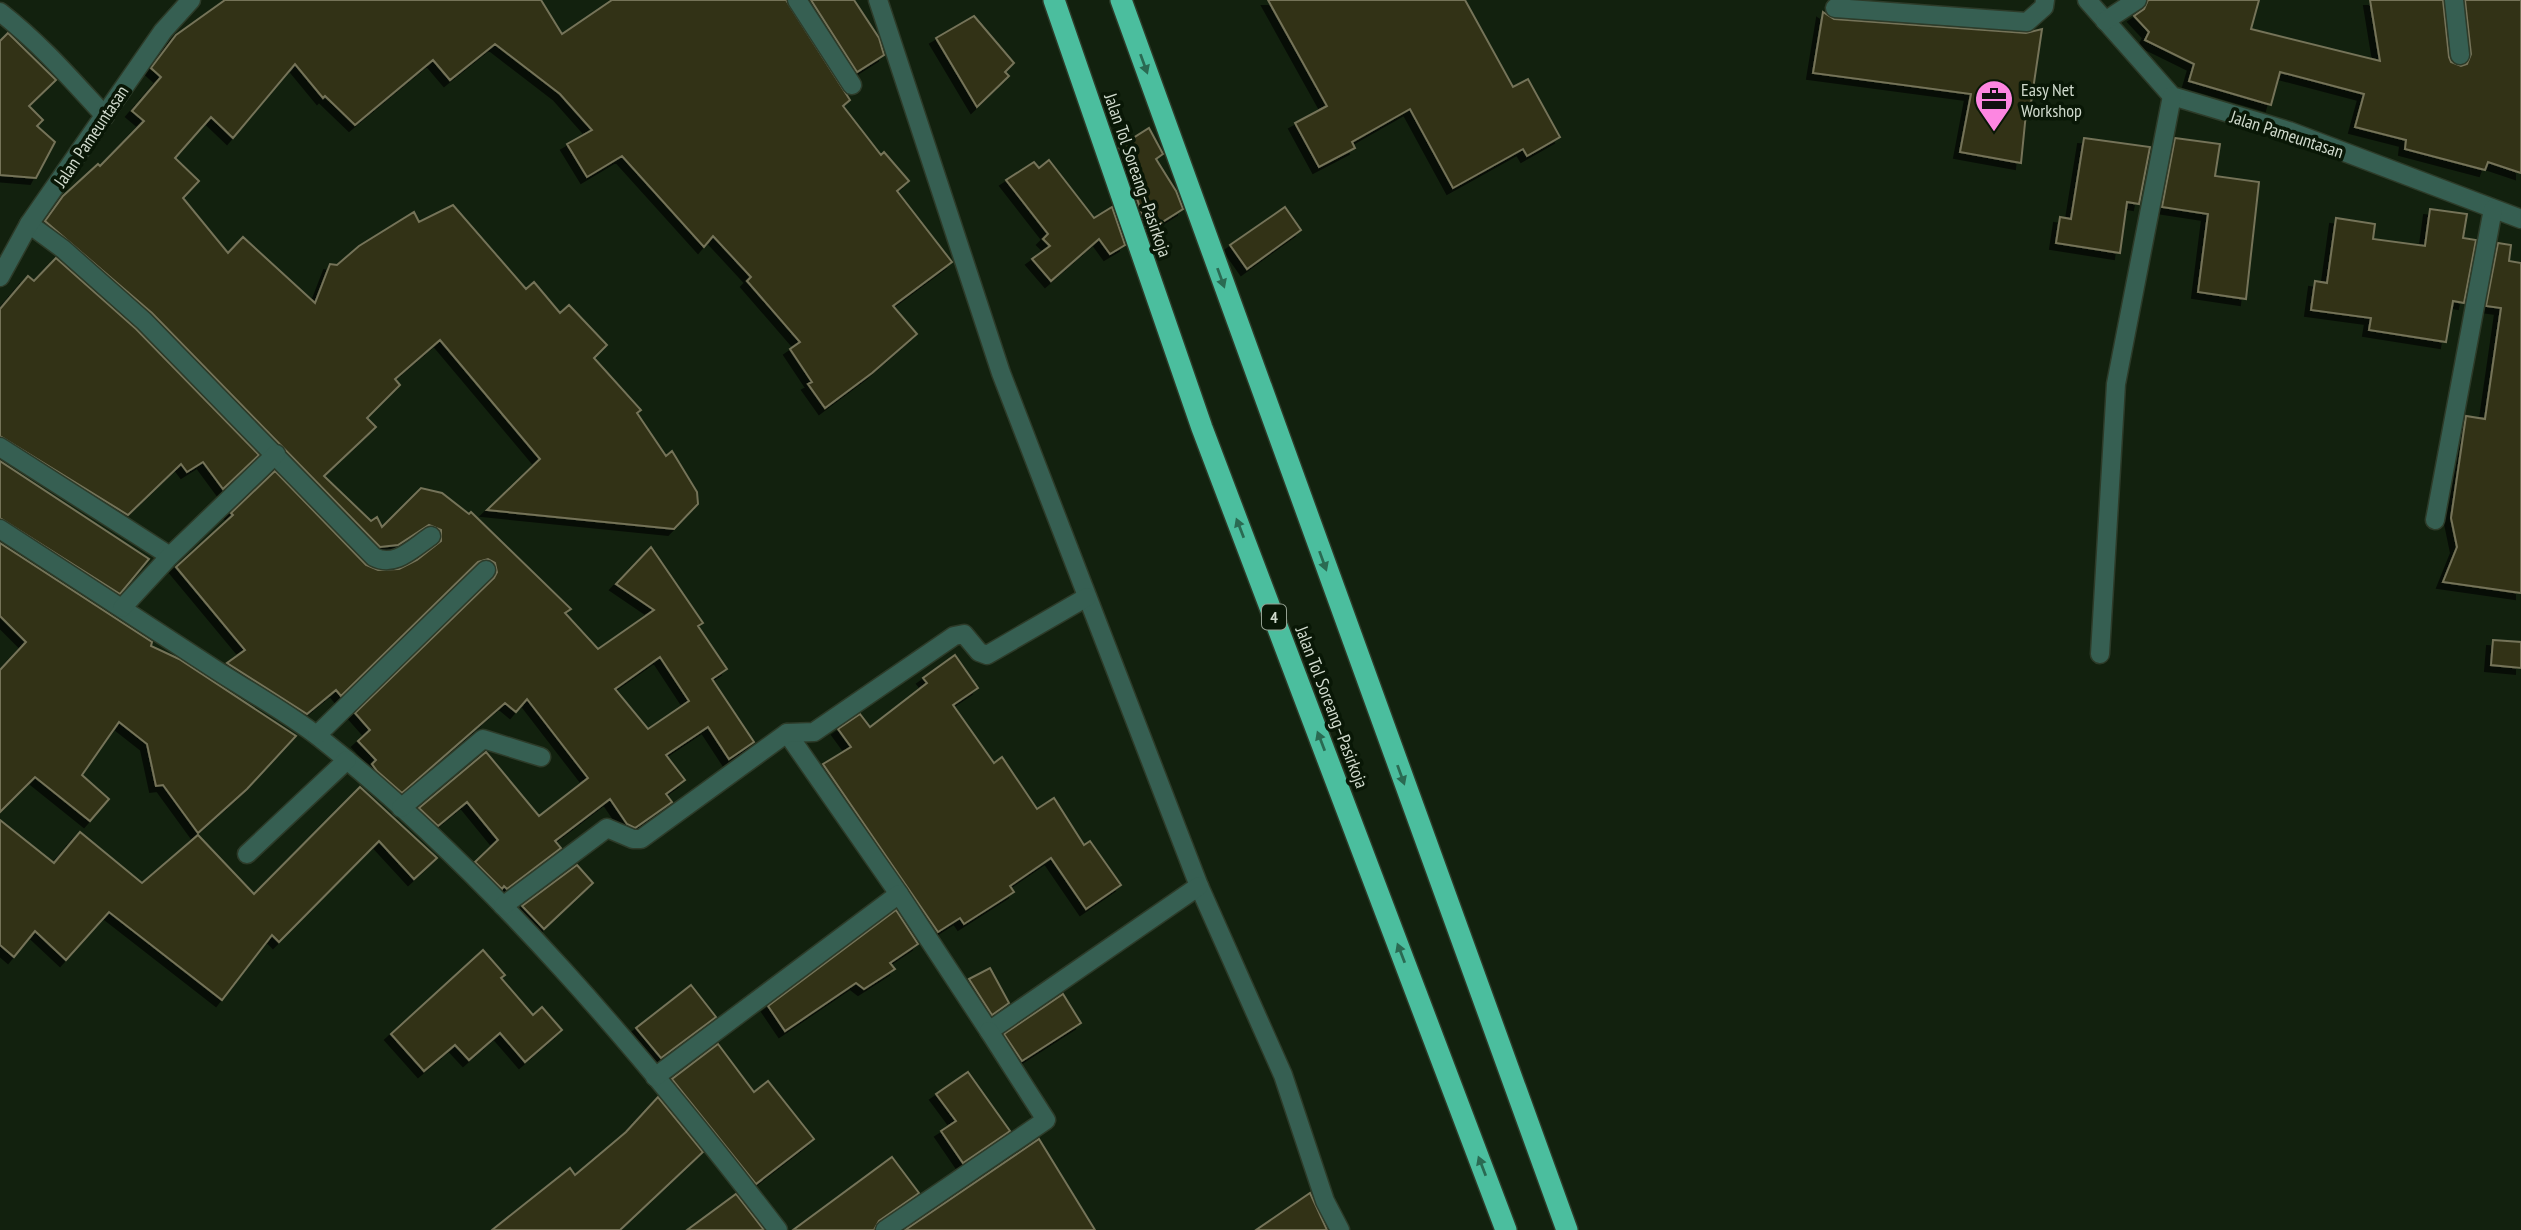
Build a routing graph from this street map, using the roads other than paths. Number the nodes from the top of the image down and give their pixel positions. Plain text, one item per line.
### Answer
1 (191, 0) edge
2 (797, 0) edge
3 (878, 0) edge
4 (1054, 0) edge
5 (1121, 0) edge
6 (2045, 0) edge
7 (2087, 0) edge
8 (2137, 0) edge
9 (2454, 0) edge
10 (1835, 8) dead end
11 (0, 12) edge
12 (2105, 21) junction
13 (2460, 55) dead end
14 (852, 85) dead end
15 (2172, 96) junction
16 (105, 116) junction
17 (2493, 209) junction
18 (2521, 219) edge
19 (29, 224) junction
20 (5, 253) edge
21 (0, 277) edge
22 (0, 447) edge
23 (276, 454) junction
24 (2435, 520) dead end
25 (0, 529) edge
26 (431, 536) dead end
27 (170, 556) junction
28 (486, 570) dead end
29 (1087, 597) junction
30 (122, 608) junction
31 (2100, 654) dead end
32 (787, 733) junction
33 (317, 735) junction
34 (541, 757) dead end
35 (347, 760) junction
36 (401, 808) junction
37 (247, 854) dead end
38 (1199, 886) junction
39 (899, 894) junction
40 (503, 906) junction
41 (989, 1031) junction
42 (655, 1077) junction
43 (778, 1230) edge
44 (885, 1230) edge
45 (1340, 1230) edge
46 (1506, 1230) edge
47 (1567, 1230) edge

1 - 16 street, Jalan Pameuntasan
2 - 14 street
3 - 29 street
46 -> 4 highway, Jalan Tol Soreang–Pasirkoja / 4
5 -> 47 highway
6 - 10 street
7 - 12 street
8 - 12 street
9 - 13 street
11 - 16 street
12 - 15 street
15 - 17 street, Jalan Pameuntasan
15 - 31 street
16 - 19 street, Jalan Pameuntasan
17 - 18 street, Jalan Pameuntasan
17 - 24 street
19 - 20 street, Jalan Pameuntasan
19 - 23 street
20 - 21 street, Jalan Pameuntasan
22 - 27 street
23 - 26 street
23 - 27 street
25 - 30 street
27 - 30 street
28 - 33 street
29 - 32 street
29 - 38 street
30 - 33 street
32 - 39 street
32 - 40 street
33 - 35 street
34 - 36 street
35 - 36 street
35 - 37 street
36 - 40 street
38 - 41 street
38 - 45 street
39 - 41 street
39 - 42 street
40 - 42 street
41 - 44 street
42 - 43 street

